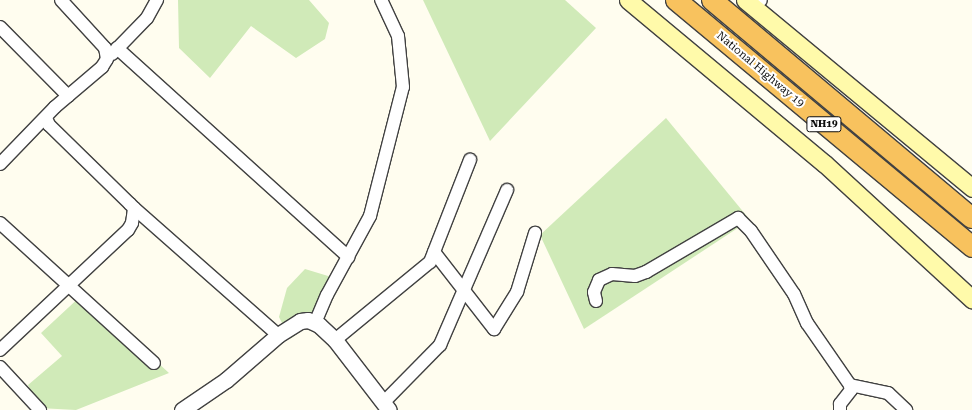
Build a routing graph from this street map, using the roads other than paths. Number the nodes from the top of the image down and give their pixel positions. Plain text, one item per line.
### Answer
1 (61, 0) edge
2 (157, 0) edge
3 (381, 0) edge
4 (628, 0) edge
5 (676, 0) edge
6 (712, 0) edge
7 (756, 0) edge
8 (0, 28) edge
9 (117, 48) junction
10 (107, 59) junction
11 (68, 96) junction
12 (46, 118) junction
13 (470, 160) dead end
14 (0, 164) edge
15 (972, 188) edge
16 (507, 190) dead end
17 (134, 208) junction
18 (972, 218) edge
19 (0, 223) edge
20 (535, 233) dead end
21 (972, 247) edge
22 (434, 252) junction
23 (348, 256) junction
24 (69, 286) junction
25 (462, 293) junction
26 (972, 299) edge
27 (596, 301) dead end
28 (315, 323) junction
29 (278, 335) junction
30 (335, 340) junction
31 (0, 350) edge
32 (154, 363) dead end
33 (0, 368) edge
34 (850, 385) junction
35 (387, 406) edge
36 (40, 410) edge
37 (182, 410) edge
38 (840, 410) edge
39 (906, 410) edge

1 - 10 street
2 - 9 street
3 - 23 street
4 - 26 main road
5 - 21 highway, National Highway 19 / NH19
6 - 18 highway, NH19
7 - 15 main road
8 - 11 street
9 - 10 street
9 - 23 street
10 - 11 street
11 - 12 street
12 - 14 street
12 - 17 street
13 - 22 street
16 - 25 street
17 - 24 street
17 - 29 street
19 - 24 street
20 - 25 street
22 - 25 street
22 - 30 street
23 - 28 street
24 - 31 street
24 - 32 street
25 - 35 street
27 - 34 street
28 - 29 street
28 - 30 street
29 - 37 street
30 - 35 street
33 - 36 street
34 - 38 street
34 - 39 street

